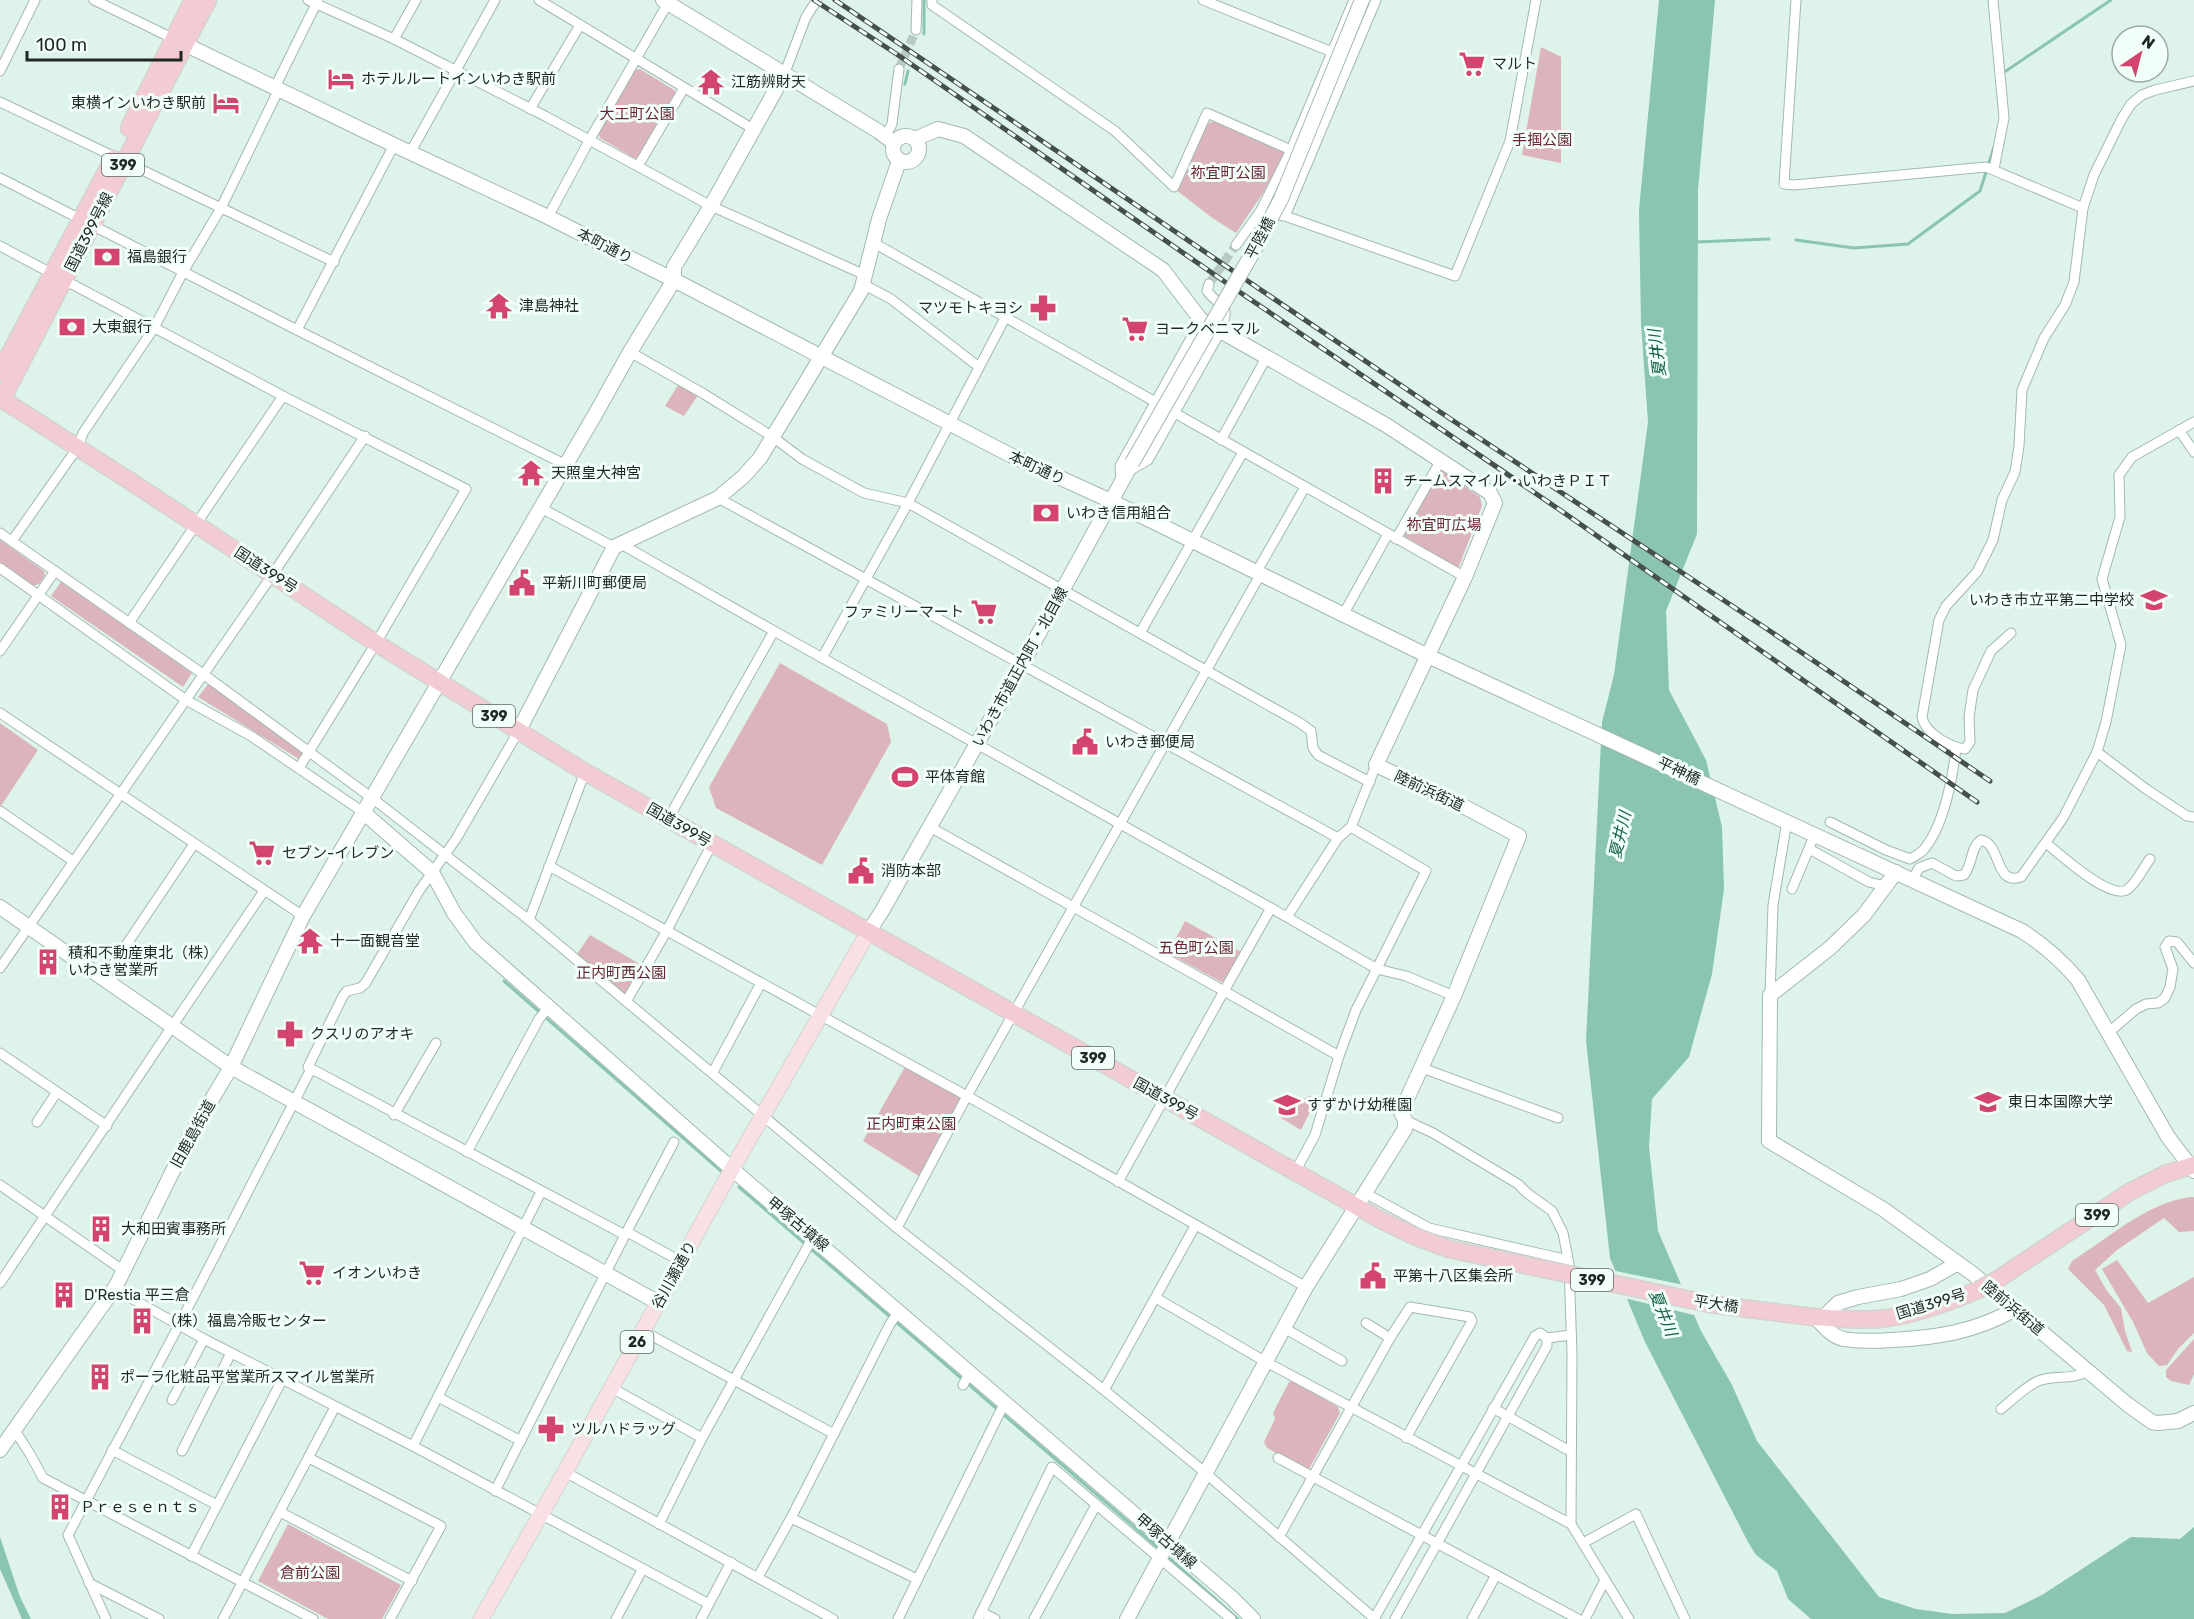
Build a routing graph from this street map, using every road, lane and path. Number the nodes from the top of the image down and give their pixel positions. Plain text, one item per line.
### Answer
1 (35, 0) edge
2 (94, 0) edge
3 (193, 0) edge
4 (208, 0) edge
5 (416, 0) edge
6 (495, 0) edge
7 (539, 0) edge
8 (817, 0) edge
9 (917, 0) edge
10 (932, 0) edge
11 (1203, 0) edge
12 (1354, 0) edge
13 (1362, 0) edge
14 (1376, 0) edge
15 (1536, 0) edge
16 (1796, 0) edge
17 (1993, 0) edge
18 (314, 1) edge
19 (665, 1) edge
20 (580, 25) junction
21 (916, 30) tunnel mouth
22 (394, 39) junction
23 (180, 41) junction
24 (1332, 52) junction
25 (636, 59) junction
26 (899, 69) tunnel mouth
27 (0, 71) edge
28 (456, 72) junction
29 (784, 75) junction
30 (2194, 81) edge
31 (277, 88) junction
32 (684, 88) junction
33 (0, 102) edge
34 (530, 109) junction
35 (753, 129) junction
36 (590, 139) junction
37 (889, 140) junction
38 (915, 140) junction
39 (393, 145) junction
40 (1291, 150) junction
41 (410, 153) junction
42 (120, 159) junction
43 (899, 161) junction
44 (638, 166) junction
45 (1990, 168) junction
46 (0, 178) edge
47 (711, 206) junction
48 (221, 208) junction
49 (2083, 208) junction
50 (1260, 212) junction
51 (1285, 216) junction
52 (548, 217) junction
53 (87, 222) junction
54 (874, 243) junction
55 (1236, 245) tunnel mouth
56 (0, 246) edge
57 (333, 262) junction
58 (183, 272) junction
59 (58, 278) junction
60 (674, 280) junction
61 (864, 280) junction
62 (1209, 284) dead end
63 (1005, 318) junction
64 (1201, 320) junction
65 (154, 328) junction
66 (297, 330) junction
67 (1220, 332) junction
68 (630, 352) junction
69 (821, 358) junction
70 (1266, 358) junction
71 (979, 368) junction
72 (0, 372) edge
73 (283, 396) junction
74 (1, 401) edge
75 (1155, 402) junction
76 (1175, 414) junction
77 (2194, 422) edge
78 (949, 424) junction
79 (2180, 430) junction
80 (365, 436) junction
81 (773, 437) junction
82 (1221, 440) junction
83 (78, 447) junction
84 (1243, 452) junction
85 (2194, 452) edge
86 (1442, 460) junction
87 (566, 465) junction
88 (1127, 473) junction
89 (1305, 487) junction
90 (718, 498) junction
91 (1111, 501) junction
92 (908, 503) junction
93 (541, 508) junction
94 (196, 524) junction
95 (0, 533) edge
96 (1392, 536) junction
97 (12, 542) junction
98 (1193, 542) junction
99 (617, 546) junction
100 (0, 568) edge
101 (55, 571) junction
102 (273, 574) junction
103 (1258, 574) junction
104 (1465, 578) junction
105 (865, 581) junction
106 (1063, 590) junction
107 (39, 595) junction
108 (1343, 615) junction
109 (129, 623) junction
110 (774, 632) junction
111 (1140, 633) junction
112 (2011, 633) dead end
113 (376, 644) junction
114 (0, 651) edge
115 (1428, 656) junction
116 (822, 658) junction
117 (1021, 666) junction
118 (1206, 671) junction
119 (204, 674) junction
120 (440, 682) junction
121 (186, 700) junction
122 (0, 713) edge
123 (518, 732) junction
124 (977, 744) junction
125 (1165, 745) junction
126 (1956, 748) junction
127 (2097, 752) junction
128 (308, 753) junction
129 (1376, 765) junction
130 (299, 768) junction
131 (585, 772) junction
132 (1370, 782) junction
133 (119, 795) junction
134 (372, 798) junction
135 (0, 811) edge
136 (363, 812) junction
137 (2194, 817) edge
138 (668, 819) junction
139 (1784, 819) junction
140 (1830, 822) dead end
141 (1120, 824) junction
142 (930, 826) junction
143 (1351, 827) junction
144 (1338, 838) junction
145 (1813, 840) junction
146 (2046, 843) junction
147 (194, 844) junction
148 (712, 844) junction
149 (1886, 850) junction
150 (445, 854) junction
151 (2150, 859) dead end
152 (73, 861) junction
153 (1879, 864) junction
154 (549, 866) junction
155 (432, 872) junction
156 (1896, 872) junction
157 (1913, 879) junction
158 (1886, 886) junction
159 (1792, 889) dead end
160 (264, 891) junction
161 (0, 907) edge
162 (1074, 907) junction
163 (1271, 908) junction
164 (303, 916) junction
165 (1287, 917) junction
166 (529, 920) junction
167 (28, 926) junction
168 (869, 931) junction
169 (666, 932) junction
170 (2194, 963) edge
171 (0, 968) edge
172 (1377, 969) junction
173 (104, 978) junction
174 (761, 983) junction
175 (1224, 991) junction
176 (1770, 995) junction
177 (1454, 996) junction
178 (627, 1000) junction
179 (548, 1008) junction
180 (1014, 1014) junction
181 (820, 1016) junction
182 (171, 1026) junction
183 (2108, 1032) junction
184 (436, 1043) dead end
185 (0, 1053) edge
186 (1339, 1056) junction
187 (231, 1067) junction
188 (1422, 1068) junction
189 (311, 1069) junction
190 (714, 1072) junction
191 (57, 1092) junction
192 (967, 1096) junction
193 (1166, 1098) junction
194 (295, 1103) junction
195 (394, 1114) junction
196 (764, 1117) junction
197 (1558, 1118) dead end
198 (1405, 1120) junction
199 (37, 1122) dead end
200 (107, 1126) junction
201 (674, 1142) dead end
202 (467, 1152) junction
203 (2192, 1167) edge
204 (732, 1169) junction
205 (1295, 1172) junction
206 (1118, 1182) junction
207 (0, 1185) edge
208 (541, 1192) junction
209 (1361, 1200) junction
210 (45, 1216) junction
211 (1378, 1219) joint
212 (1195, 1226) junction
213 (524, 1228) junction
214 (897, 1228) junction
215 (626, 1234) junction
216 (809, 1243) junction
217 (670, 1256) dead end
218 (1568, 1260) junction
219 (1958, 1263) junction
220 (124, 1271) junction
221 (605, 1272) junction
222 (0, 1283) edge
223 (116, 1286) junction
224 (1306, 1287) junction
225 (1156, 1298) junction
226 (658, 1303) junction
227 (2015, 1309) junction
228 (898, 1314) junction
229 (1817, 1317) junction
230 (1366, 1323) dead end
231 (180, 1325) junction
232 (1284, 1328) junction
233 (643, 1331) junction
234 (1571, 1335) junction
235 (1390, 1338) junction
236 (1547, 1338) junction
237 (204, 1339) junction
238 (231, 1353) junction
239 (1342, 1361) dead end
240 (1266, 1362) junction
241 (2088, 1371) junction
242 (970, 1372) junction
243 (282, 1380) junction
244 (734, 1382) junction
245 (963, 1385) dead end
246 (612, 1388) junction
247 (1104, 1389) junction
248 (438, 1397) junction
249 (172, 1400) dead end
250 (335, 1407) junction
251 (1351, 1407) junction
252 (1493, 1408) junction
253 (1003, 1409) junction
254 (2001, 1409) dead end
255 (2194, 1413) edge
256 (1508, 1416) junction
257 (14, 1429) junction
258 (834, 1434) junction
259 (702, 1438) junction
260 (1406, 1438) junction
261 (521, 1441) junction
262 (412, 1446) junction
263 (2, 1448) edge
264 (112, 1450) junction
265 (1571, 1450) junction
266 (182, 1451) dead end
267 (309, 1458) junction
268 (1278, 1458) dead end
269 (1461, 1466) junction
270 (565, 1472) junction
271 (1205, 1473) junction
272 (1475, 1473) junction
273 (1311, 1477) junction
274 (495, 1491) junction
275 (1093, 1491) junction
276 (85, 1501) junction
277 (217, 1505) junction
278 (1096, 1505) junction
279 (280, 1512) junction
280 (539, 1515) junction
281 (791, 1518) junction
282 (659, 1524) junction
283 (1571, 1524) junction
284 (1422, 1536) junction
285 (1279, 1537) junction
286 (1583, 1543) junction
287 (1437, 1544) junction
288 (1165, 1552) junction
289 (191, 1556) junction
290 (731, 1562) junction
291 (642, 1570) junction
292 (1496, 1575) junction
293 (758, 1577) junction
294 (917, 1579) junction
295 (1605, 1580) junction
296 (411, 1581) junction
297 (89, 1583) junction
298 (243, 1583) junction
299 (1222, 1590) junction
300 (1213, 1602) junction
301 (709, 1604) junction
302 (979, 1615) edge
303 (1252, 1618) edge
304 (106, 1619) edge
305 (159, 1619) edge
306 (223, 1619) edge
307 (312, 1619) edge
308 (390, 1619) edge
309 (481, 1619) edge
310 (616, 1619) edge
311 (701, 1619) edge
312 (833, 1619) edge
313 (898, 1619) edge
314 (995, 1619) edge
315 (1034, 1619) edge
316 (1127, 1619) edge
317 (1231, 1619) edge
318 (1375, 1619) edge
319 (1395, 1619) edge
320 (1472, 1619) edge
321 (1578, 1619) edge
322 (1585, 1619) edge
323 (1629, 1619) edge
324 (1685, 1619) edge

1 - 27 street
2 - 23 street, 本町通り
3 - 23 highway, 国道399号線 / 399
4 - 23 highway, 国道399号線 / 399
5 - 22 street
6 - 28 street
7 - 20 street
8 - 29 street
9 - 21 street
10 - 40 street
11 - 24 street
12 - 24 street
13 - 88 street, 平陸橋, bridge
14 - 51 street
15 - 51 street
16 - 45 street
17 - 45 street
18 - 22 street
18 - 31 street
19 - 25 street
19 - 29 street
20 - 25 street
20 - 34 street
22 - 28 street
23 - 31 street, 本町通り
23 - 42 highway, 国道399号線 / 399
24 - 40 street
25 - 32 street
25 - 36 street
26 - 37 street
28 - 34 street
28 - 41 street
29 - 35 street
29 - 37 street
30 - 49 street
31 - 39 street, 本町通り
31 - 48 street
32 - 35 street
32 - 44 street
33 - 42 street
34 - 36 street
35 - 47 street
36 - 44 street
36 - 52 street
37 - 38 street
37 - 43 street
38 - 43 street
38 - 64 street
39 - 41 street, 本町通り
39 - 57 street
40 - 50 street
41 - 52 street, 本町通り
42 - 48 street
42 - 53 highway, 国道399号線 / 399
43 - 54 street
44 - 47 street
45 - 49 street
46 - 53 street
47 - 60 street
47 - 61 street
48 - 57 street
48 - 58 street
49 - 126 street
50 - 51 street
50 - 55 street
52 - 60 street, 本町通り
53 - 58 street
53 - 59 highway, 国道399号線 / 399
54 - 61 street
54 - 63 street
56 - 59 street
57 - 66 street
58 - 65 street
58 - 66 street
59 - 65 street
59 - 72 highway, 国道399号線 / 399
59 - 74 highway, 国道399号線 / 399
60 - 68 street
60 - 69 street, 本町通り
61 - 69 street
61 - 71 street
62 - 67 street
63 - 71 street
63 - 75 street
64 - 67 street, 陸前浜街道
64 - 75 street
65 - 73 street
65 - 83 street
66 - 87 street
67 - 70 street, 陸前浜街道
67 - 76 street
68 - 81 street
68 - 87 street
69 - 78 street, 本町通り
69 - 81 street
70 - 82 street
70 - 86 street, 陸前浜街道
71 - 78 street
73 - 80 street
73 - 94 street
74 - 83 highway, 国道399号 / 399
75 - 76 street
75 - 88 street
76 - 82 street
76 - 88 street
77 - 79 street
78 - 91 street, 本町通り
78 - 92 street
79 - 85 street
79 - 127 street
80 - 102 street
80 - 113 street
81 - 90 street
81 - 92 street
82 - 84 street
83 - 94 highway, 国道399号 / 399
83 - 97 street
84 - 89 street
84 - 98 street
86 - 96 street
86 - 104 street, 陸前浜街道
87 - 93 street
88 - 91 street, いわき市道正内町・北目線
89 - 96 street
89 - 103 street
90 - 99 street
90 - 105 street
91 - 98 street
91 - 106 street, いわき市道正内町・北目線
92 - 105 street
92 - 106 street
93 - 99 street
93 - 120 street
94 - 102 highway, 国道399号 / 399
94 - 109 street
95 - 97 street
96 - 104 street
96 - 108 street
97 - 101 street
98 - 103 street
98 - 111 street
99 - 110 street
99 - 123 street
100 - 107 street
101 - 107 street
101 - 109 street
102 - 113 highway, 国道399号 / 399
102 - 119 street
103 - 108 street
103 - 118 street
104 - 115 street, 陸前浜街道
105 - 116 street
105 - 117 street
106 - 111 street
106 - 117 street, いわき市道正内町・北目線
107 - 114 street
107 - 121 street
108 - 115 street
109 - 119 street
110 - 116 street
110 - 138 street
111 - 118 street
112 - 126 street
113 - 120 highway, 国道399号 / 399
113 - 128 street
115 - 129 street, 陸前浜街道
115 - 139 street, 平神橋
116 - 124 street
117 - 124 street, いわき市道正内町・北目線
117 - 125 street
118 - 125 street
118 - 132 street
119 - 121 street
119 - 128 street
120 - 123 highway, 国道399号 / 399
120 - 134 street
121 - 130 street
121 - 133 street
122 - 133 street
123 - 131 highway, 国道399号 / 399
123 - 150 street
124 - 141 street
124 - 142 street, いわき市道正内町・北目線
125 - 141 street
125 - 144 street
126 - 149 street
127 - 137 street
127 - 146 street
128 - 130 street
128 - 134 street
129 - 132 street
129 - 177 street, 陸前浜街道
130 - 136 street
131 - 138 highway, 国道399号 / 399
131 - 154 street
132 - 143 street
133 - 147 street
133 - 152 street
134 - 136 street, 旧鹿島街道
134 - 150 street
135 - 152 street
136 - 155 street, 甲塚古墳線
136 - 164 street, 旧鹿島街道
138 - 148 highway, 国道399号 / 399
139 - 145 street, 平神橋
139 - 176 street
140 - 149 street
141 - 162 street
141 - 163 street
142 - 162 street
142 - 168 street, いわき市道正内町・北目線
143 - 144 street
143 - 172 street
144 - 165 street
145 - 153 street, 平神橋
145 - 158 street
145 - 159 street
146 - 151 street
146 - 157 street
147 - 160 street
147 - 173 street
148 - 168 highway, 国道399号 / 399
148 - 169 street
149 - 153 street
150 - 155 street
150 - 166 street
152 - 167 street
153 - 156 street, 平神橋
154 - 166 street
154 - 169 street
155 - 179 street, 甲塚古墳線
155 - 189 street
156 - 157 street, 平神橋
156 - 158 street
157 - 183 street, 平神橋
158 - 176 street
160 - 164 street
160 - 182 street
161 - 167 street
162 - 175 street
162 - 180 street
163 - 165 street
163 - 175 street
164 - 187 street, 旧鹿島街道
165 - 172 street
166 - 178 street
167 - 171 street
167 - 173 street
168 - 180 highway, 国道399号 / 399
168 - 181 main road, 谷川瀬通り / 26
169 - 174 street
169 - 178 street
170 - 183 street
172 - 177 street
172 - 186 street
173 - 182 street
174 - 181 street
174 - 190 street
175 - 186 street
175 - 193 street
176 - 219 street, 陸前浜街道
177 - 188 street, 陸前浜街道
178 - 190 street
179 - 202 street
179 - 204 street, 甲塚古墳線
180 - 192 street
180 - 193 highway, 国道399号 / 399
181 - 192 street
181 - 196 main road, 谷川瀬通り / 26
182 - 187 street
182 - 200 street
183 - 203 street, 平神橋
184 - 195 street
185 - 191 street
186 - 205 street
187 - 194 street
187 - 220 street, 旧鹿島街道
188 - 197 street
188 - 198 street, 陸前浜街道
189 - 194 street
189 - 195 street
190 - 196 street
191 - 199 street
191 - 200 street
192 - 206 street
192 - 214 street
193 - 205 highway, 国道399号 / 399
193 - 206 street
194 - 213 street
194 - 231 street
195 - 202 street
196 - 204 main road, 谷川瀬通り / 26
196 - 214 street
198 - 209 street
198 - 218 street
200 - 210 street
201 - 215 street
202 - 208 street
203 - 229 highway, 国道399号 / 399, bridge
204 - 216 street, 甲塚古墳線
204 - 226 main road, 谷川瀬通り / 26
205 - 209 highway, 国道399号 / 399
206 - 212 street
207 - 210 street
208 - 213 street
208 - 215 street
209 - 211 highway, 国道399号 / 399
209 - 218 street
209 - 224 street
210 - 220 street
210 - 222 street
211 - 229 highway, 平大橋 / 399, bridge
212 - 224 street
212 - 225 street
213 - 221 street
213 - 248 street
214 - 247 street
215 - 217 street
215 - 221 street
216 - 228 street, 甲塚古墳線
216 - 244 street
218 - 234 street
219 - 227 street, 陸前浜街道
219 - 229 street
220 - 223 street, 旧鹿島街道
221 - 226 street
221 - 261 street
223 - 231 street
223 - 257 street, 旧鹿島街道
224 - 232 street
225 - 240 street
225 - 247 street
226 - 233 main road, 谷川瀬通り / 26
227 - 229 street
227 - 241 street, 陸前浜街道
228 - 242 street, 甲塚古墳線
228 - 258 street
230 - 235 street
231 - 237 street
231 - 264 street
232 - 239 street
232 - 240 street
233 - 244 street
233 - 246 main road, 谷川瀬通り / 26
234 - 236 street
234 - 265 street
235 - 251 street
235 - 260 street
236 - 252 street
236 - 256 street
237 - 238 street
237 - 249 street
238 - 243 street
238 - 266 street
240 - 251 street
240 - 271 street
241 - 254 street
241 - 255 street, 陸前浜街道
242 - 245 street
242 - 253 street, 甲塚古墳線
243 - 250 street
243 - 277 street
244 - 258 street
244 - 259 street
246 - 259 street
246 - 270 main road, 谷川瀬通り / 26
247 - 271 street
248 - 261 street
248 - 262 street
250 - 262 street
250 - 267 street
251 - 260 street
251 - 273 street
252 - 256 street
252 - 269 street
253 - 275 street, 甲塚古墳線
253 - 294 street
256 - 265 street
256 - 272 street
257 - 263 street, 旧鹿島街道
257 - 276 street
258 - 281 street
259 - 282 street
260 - 269 street
261 - 274 street
262 - 274 street
264 - 276 street
264 - 277 street
265 - 283 street
267 - 279 street
267 - 296 street
268 - 273 street
269 - 272 street
269 - 284 street
270 - 280 main road, 谷川瀬通り / 26
270 - 282 street
271 - 285 street
271 - 288 street
272 - 283 street
272 - 287 street
273 - 284 street
273 - 285 street
274 - 280 street
275 - 278 street
275 - 288 street, 甲塚古墳線
275 - 302 street
276 - 289 street
276 - 297 street
277 - 289 street
278 - 288 street
278 - 315 street
279 - 296 street
279 - 298 street
280 - 291 street
280 - 309 main road, 谷川瀬通り / 26
281 - 293 street
281 - 294 street
282 - 290 street
283 - 286 street
284 - 287 street
284 - 318 street
285 - 318 street
286 - 295 street
286 - 324 street
287 - 292 street
287 - 319 street
288 - 299 street, 甲塚古墳線
288 - 300 street
288 - 316 street
289 - 298 street
290 - 293 street
290 - 301 street
291 - 301 street
291 - 310 street
292 - 320 street
292 - 321 street
293 - 312 street
294 - 313 street
295 - 322 street
295 - 323 street
296 - 308 street
297 - 304 street
297 - 305 street
298 - 306 street
298 - 307 street
299 - 300 street
299 - 303 street, 甲塚古墳線
300 - 317 street
301 - 311 street
302 - 314 street

